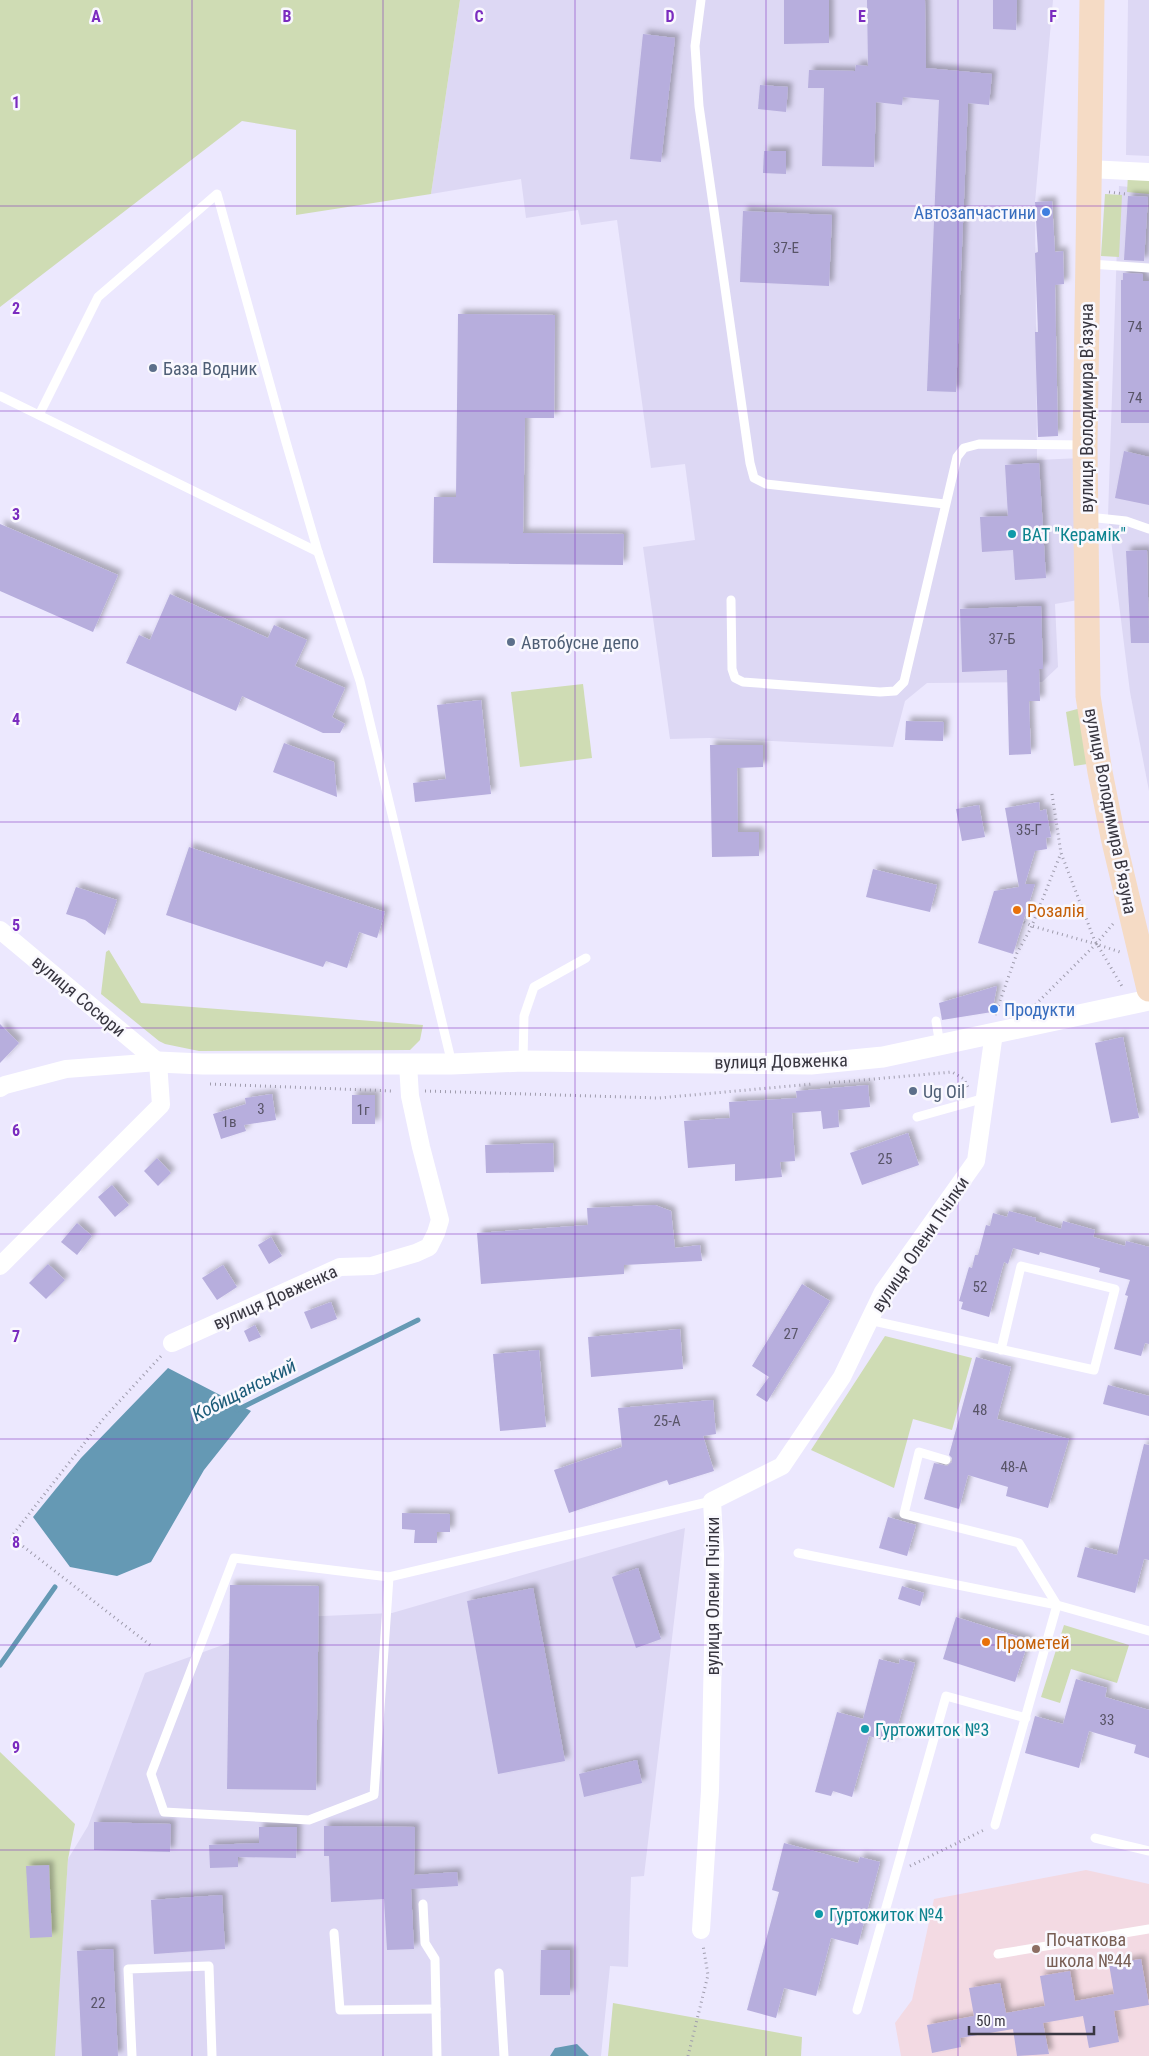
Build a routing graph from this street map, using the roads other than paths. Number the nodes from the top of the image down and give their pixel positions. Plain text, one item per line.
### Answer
1 (701, 0) edge
2 (1092, 0) edge
3 (1089, 169) junction
4 (1149, 172) edge
5 (1088, 264) junction
6 (1149, 268) edge
7 (0, 396) edge
8 (39, 415) junction
9 (1085, 445) junction
10 (946, 504) junction
11 (1086, 517) junction
12 (1149, 529) edge
13 (318, 552) junction
14 (731, 600) dead end
15 (0, 930) edge
16 (586, 958) dead end
17 (1137, 990) edge
18 (1149, 1000) edge
19 (936, 1021) dead end
20 (991, 1034) junction
21 (940, 1045) junction
22 (522, 1060) junction
23 (158, 1062) junction
24 (408, 1064) junction
25 (452, 1064) junction
26 (0, 1088) edge
27 (985, 1098) junction
28 (917, 1117) dead end
29 (0, 1266) edge
30 (869, 1320) junction
31 (172, 1343) road end
32 (1001, 1350) junction
33 (946, 1460) dead end
34 (712, 1500) junction
35 (798, 1553) dead end
36 (389, 1577) junction
37 (1057, 1605) junction
38 (1149, 1631) edge
39 (1026, 1718) junction
40 (995, 1825) road end
41 (1095, 1838) dead end
42 (1149, 1851) edge
43 (423, 1904) dead end
44 (1149, 1929) edge
45 (701, 1930) road end
46 (334, 1932) dead end
47 (998, 1954) dead end
48 (499, 1973) dead end
49 (436, 2009) junction
50 (857, 2010) dead end
51 (132, 2056) edge
52 (212, 2056) edge
53 (437, 2056) edge
54 (504, 2056) edge

1 - 10 lane
2 - 3 main road, вулиця Володимира В'язуна
3 - 4 street
3 - 5 main road, вулиця Володимира В'язуна
5 - 6 lane
5 - 9 main road, вулиця Володимира В'язуна
7 - 8 lane
8 - 13 lane
8 - 13 lane
9 - 10 lane
9 - 11 main road, вулиця Володимира В'язуна
10 - 14 lane
11 - 12 lane
11 - 17 main road, вулиця Володимира В'язуна
13 - 25 lane
15 - 23 street, вулиця Сосюри
16 - 22 lane
18 - 20 street, вулиця Довженка
19 - 21 lane
20 - 21 street, вулиця Довженка
20 - 27 street, вулиця Олени Пчілки
21 - 22 street, вулиця Довженка
22 - 25 street, вулиця Довженка
23 - 24 street, вулиця Довженка
23 - 26 street, вулиця Довженка
23 - 29 street
24 - 25 street, вулиця Довженка
24 - 31 street, вулиця Довженка
27 - 28 lane
27 - 30 street, вулиця Олени Пчілки
30 - 32 lane
30 - 34 street, вулиця Олени Пчілки
32 - 32 lane
33 - 37 lane
34 - 36 lane
34 - 45 street, вулиця Олени Пчілки
35 - 37 lane
36 - 36 lane
37 - 38 lane
37 - 39 lane
39 - 40 lane
39 - 50 lane
41 - 42 lane
43 - 49 lane
44 - 47 lane
46 - 49 lane
48 - 54 lane
49 - 53 lane
51 - 52 lane

